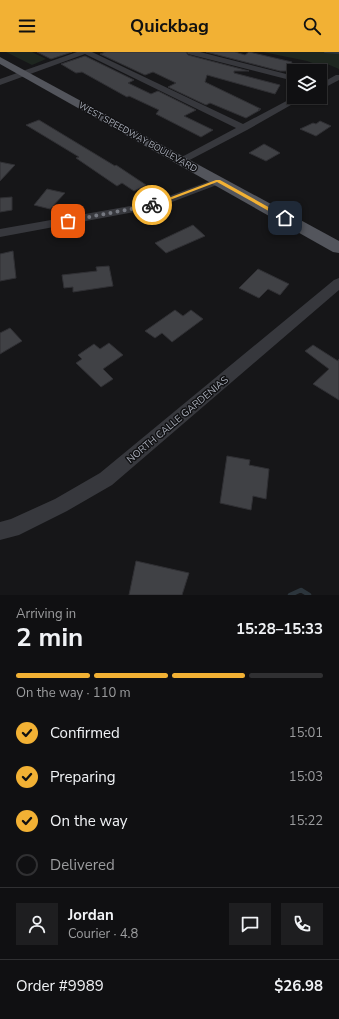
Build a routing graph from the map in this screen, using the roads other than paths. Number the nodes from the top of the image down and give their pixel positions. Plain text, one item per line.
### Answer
1 (85, 52) edge
2 (191, 52) edge
3 (0, 60) edge
4 (24, 73) junction
5 (287, 77) edge
6 (339, 77) edge
7 (0, 82) edge
8 (327, 83) edge
9 (288, 104) edge
10 (244, 128) junction
11 (182, 161) junction
12 (218, 181) junction
13 (0, 233) edge
14 (339, 248) edge
15 (339, 283) edge
16 (0, 531) edge

1 - 4 street
1 - 10 street
2 - 5 street
3 - 4 main road, WEST SPEEDWAY BOULEVARD
4 - 7 street
4 - 11 main road, WEST SPEEDWAY BOULEVARD
6 - 8 street
9 - 10 street
10 - 11 street
11 - 12 main road, WEST SPEEDWAY BOULEVARD
12 - 13 street
12 - 14 main road, WEST SPEEDWAY BOULEVARD
15 - 16 street, NORTH CALLE GARDENIAS

